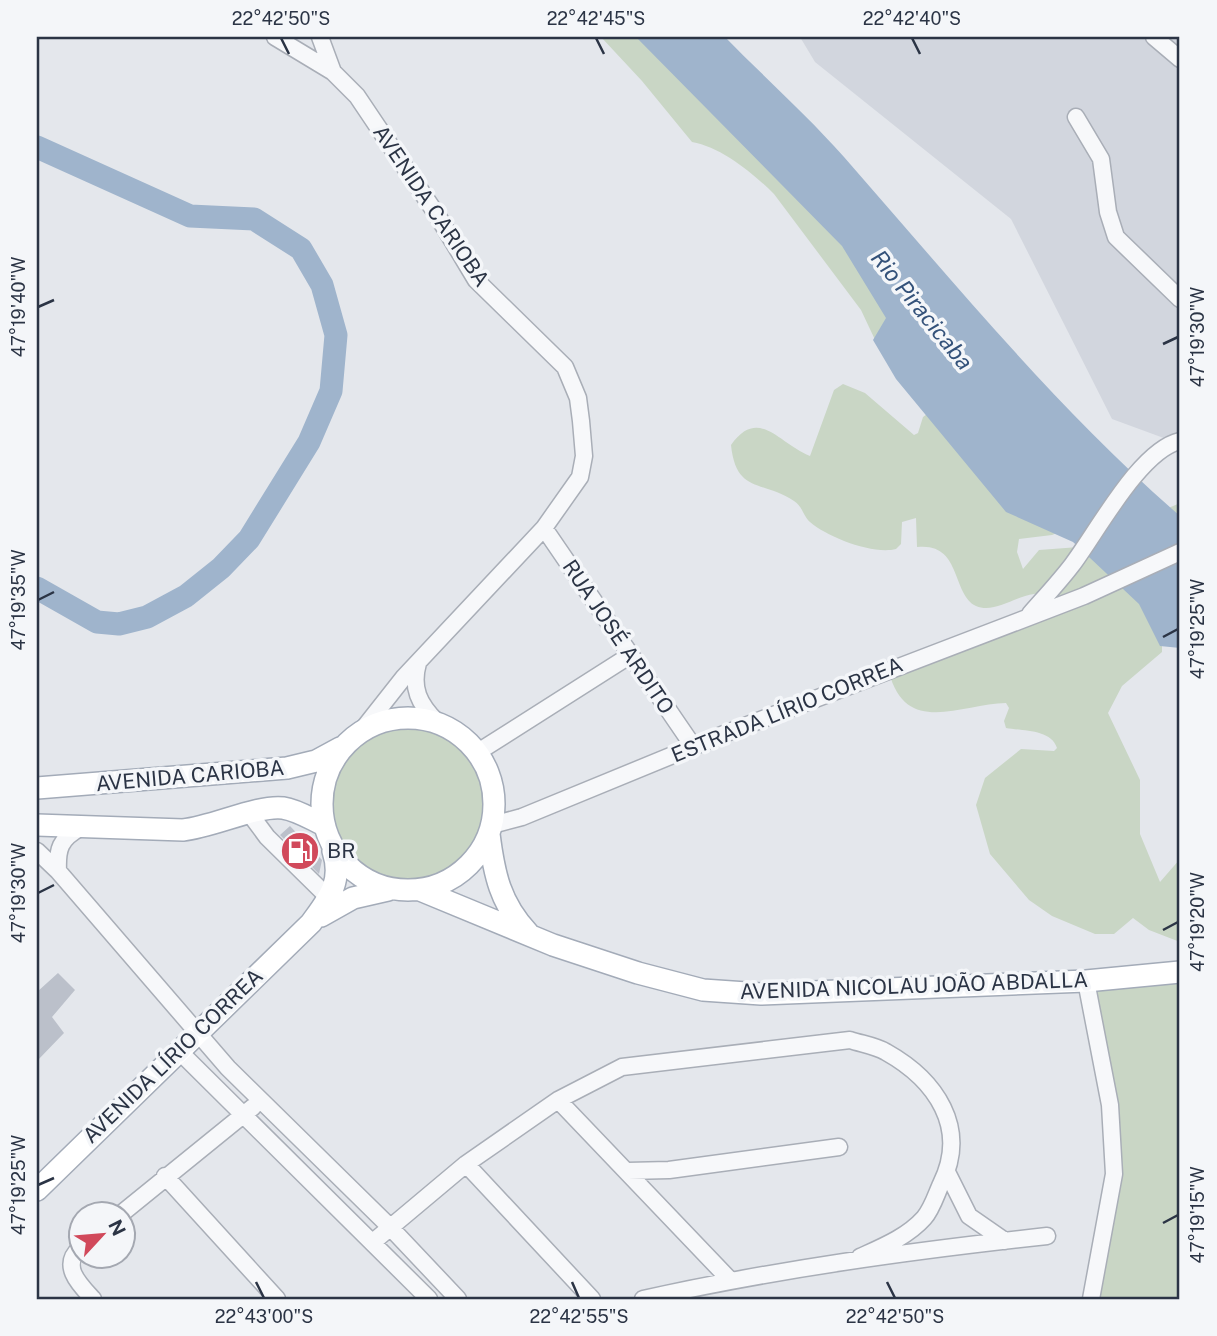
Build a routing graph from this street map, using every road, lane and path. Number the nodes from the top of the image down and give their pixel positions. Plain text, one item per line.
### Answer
1 (275, 37) edge
2 (320, 37) edge
3 (1154, 37) edge
4 (1180, 59) edge
5 (333, 72) junction
6 (1076, 117) dead end
7 (1180, 299) edge
8 (1180, 441) edge
9 (544, 528) junction
10 (1180, 552) edge
11 (1028, 615) junction
12 (629, 656) junction
13 (418, 663) junction
14 (437, 722) junction
15 (363, 729) junction
16 (693, 746) junction
17 (340, 748) junction
18 (478, 752) junction
19 (37, 788) edge
20 (250, 814) junction
21 (37, 825) edge
22 (80, 828) junction
23 (491, 830) junction
24 (327, 834) junction
25 (37, 851) edge
26 (58, 871) junction
27 (394, 890) junction
28 (420, 890) junction
29 (329, 898) junction
30 (311, 923) junction
31 (530, 934) junction
32 (1180, 972) edge
33 (1086, 981) junction
34 (196, 1031) junction
35 (178, 1050) junction
36 (558, 1100) junction
37 (260, 1101) junction
38 (245, 1114) junction
39 (839, 1147) dead end
40 (466, 1164) junction
41 (669, 1170) junction
42 (628, 1171) junction
43 (947, 1172) junction
44 (165, 1176) junction
45 (37, 1190) edge
46 (650, 1195) junction
47 (136, 1200) edge
48 (389, 1226) junction
49 (1047, 1236) dead end
50 (1005, 1241) junction
51 (373, 1242) junction
52 (860, 1257) junction
53 (72, 1270) edge
54 (730, 1280) junction
55 (93, 1299) edge
56 (277, 1299) edge
57 (429, 1299) edge
58 (458, 1299) edge
59 (592, 1299) edge
60 (643, 1299) edge
61 (1091, 1299) edge

1 - 5 street, AVENIDA CARIOBA
2 - 5 street
3 - 4 street
5 - 9 street, AVENIDA CARIOBA
6 - 7 street
8 - 11 street
9 - 12 street, RUA JOSÉ ARDITO
9 - 13 street, AVENIDA CARIOBA
10 - 11 street, ESTRADA LÍRIO CORREA
11 - 16 street, ESTRADA LÍRIO CORREA
12 - 16 street, RUA JOSÉ ARDITO
12 - 18 street
13 - 14 street
13 - 15 street, AVENIDA CARIOBA
14 - 15 main road
14 - 18 main road
15 - 17 main road
16 - 23 street, ESTRADA LÍRIO CORREA
17 - 19 main road, AVENIDA CARIOBA
17 - 24 main road
18 - 23 main road
20 - 22 main road, AVENIDA CARIOBA
20 - 24 main road, AVENIDA CARIOBA
20 - 29 street
21 - 22 main road, AVENIDA CARIOBA
22 - 26 street
23 - 28 main road
23 - 31 main road
24 - 27 main road
24 - 29 main road, AVENIDA LÍRIO CORREA
25 - 26 street
26 - 34 street
27 - 28 main road
27 - 30 main road, AVENIDA LÍRIO CORREA
28 - 31 main road, AVENIDA NICOLAU JOÃO ABDALLA
29 - 30 main road, AVENIDA LÍRIO CORREA
30 - 34 main road, AVENIDA LÍRIO CORREA
31 - 33 main road, AVENIDA NICOLAU JOÃO ABDALLA
32 - 33 main road, AVENIDA NICOLAU JOÃO ABDALLA
33 - 61 street
34 - 35 main road, AVENIDA LÍRIO CORREA
34 - 37 street
35 - 38 street
35 - 45 main road, AVENIDA LÍRIO CORREA
36 - 40 street
36 - 42 street
36 - 43 street
37 - 38 street
37 - 48 street
38 - 44 street
38 - 51 street
39 - 41 street
40 - 48 street
40 - 59 street
41 - 42 street
41 - 46 street
42 - 46 street
43 - 50 street
43 - 52 street
44 - 47 street
44 - 56 street
46 - 54 street
48 - 51 street
48 - 58 street
49 - 50 street
50 - 52 street
51 - 57 street
52 - 54 street
53 - 55 street
54 - 60 street

